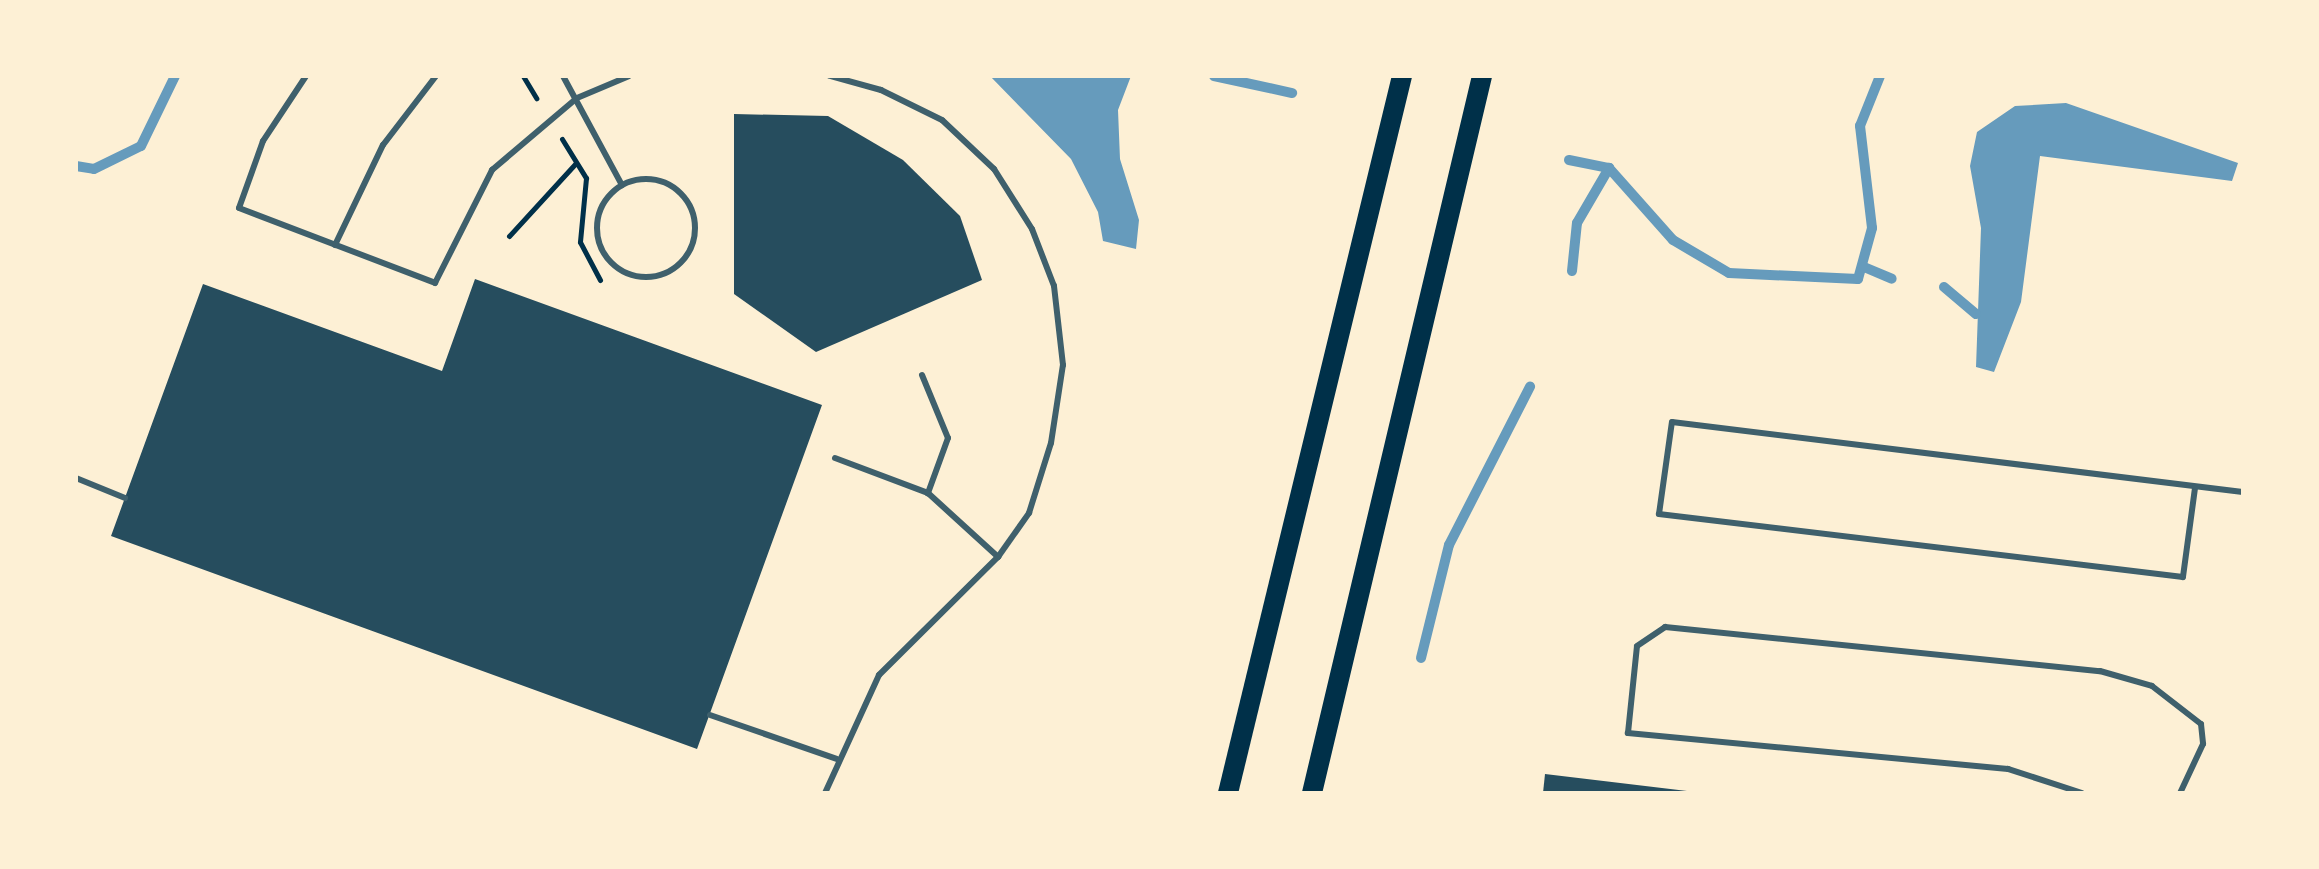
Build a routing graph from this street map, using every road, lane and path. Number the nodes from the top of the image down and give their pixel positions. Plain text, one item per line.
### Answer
1 (306, 76) edge
2 (436, 76) edge
3 (523, 76) edge
4 (563, 76) edge
5 (629, 76) edge
6 (830, 76) edge
7 (1402, 76) edge
8 (1482, 76) edge
9 (536, 98) dead end
10 (577, 98) junction
11 (562, 139) dead end
12 (576, 163) junction
13 (622, 185) junction
14 (509, 236) dead end
15 (335, 245) junction
16 (600, 280) dead end
17 (922, 375) dead end
18 (835, 458) dead end
19 (76, 478) edge
20 (2195, 488) junction
21 (2243, 492) edge
22 (928, 493) junction
23 (125, 498) dead end
24 (998, 557) junction
25 (710, 715) dead end
26 (837, 759) junction
27 (825, 793) edge
28 (1228, 793) edge
29 (1312, 793) edge
30 (2082, 793) edge
31 (2180, 793) edge

1 - 15 lane
2 - 15 lane
3 - 9 path
4 - 10 lane
5 - 10 lane
6 - 24 lane
7 - 28 main road
8 - 29 main road
10 - 13 lane
10 - 15 lane
11 - 12 path
12 - 14 path
12 - 16 path
13 - 13 lane
17 - 22 lane
18 - 22 lane
19 - 23 lane
20 - 20 lane
20 - 21 lane
22 - 24 lane
24 - 26 lane
25 - 26 lane
26 - 27 lane
30 - 31 lane

